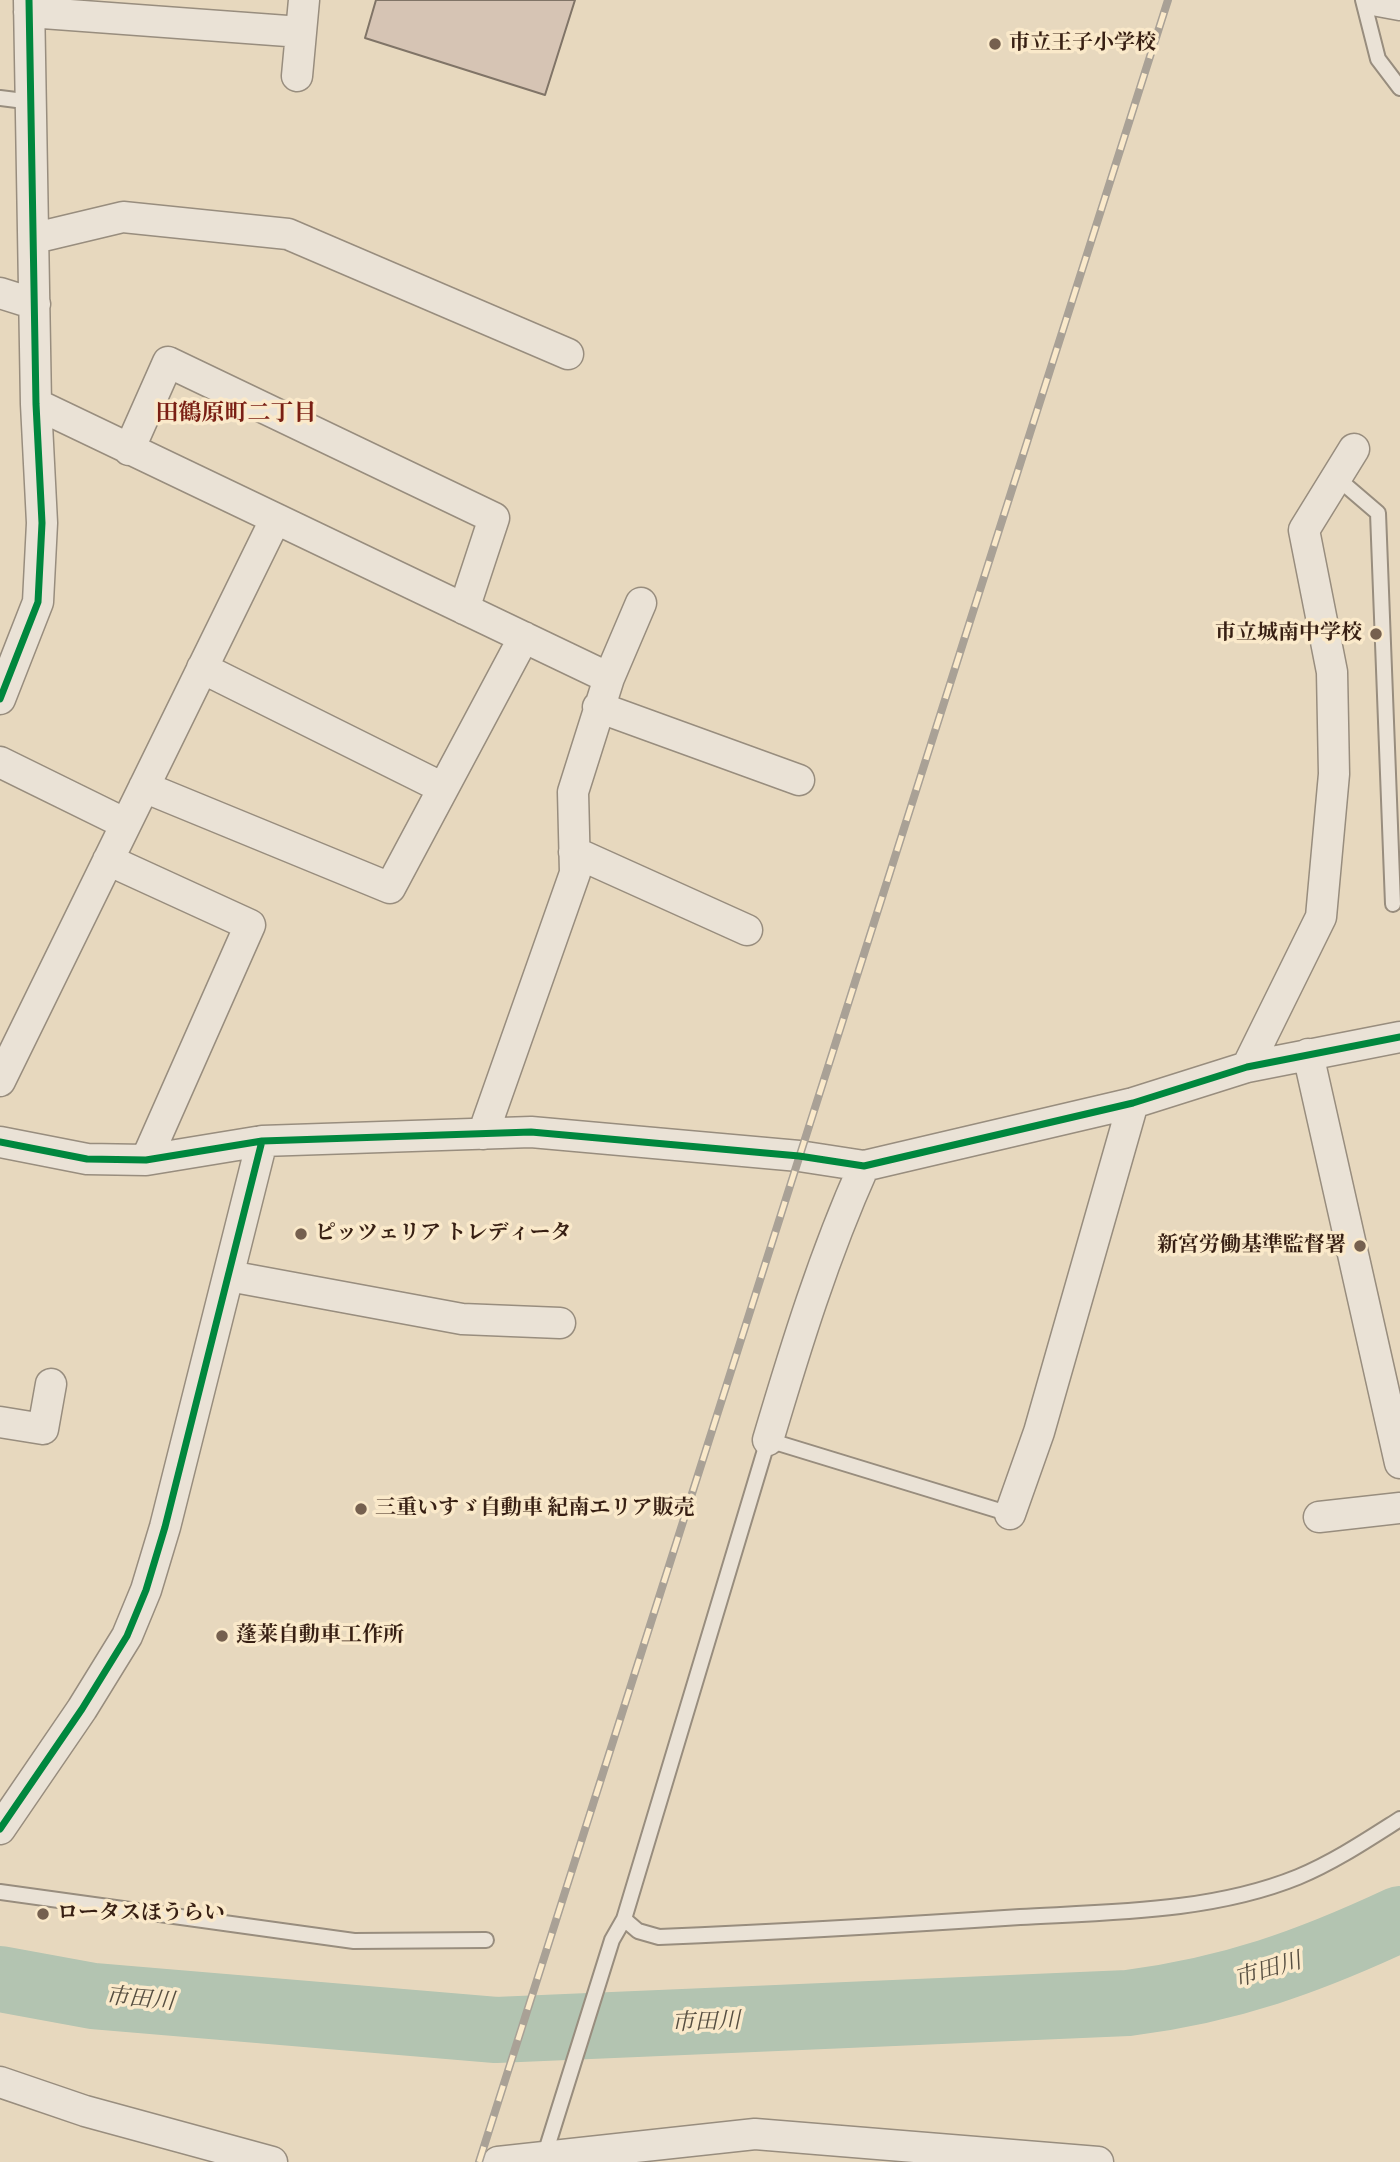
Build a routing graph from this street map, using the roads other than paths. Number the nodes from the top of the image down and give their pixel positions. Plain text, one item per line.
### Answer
1 (303, 0) edge
2 (1363, 0) edge
3 (1373, 0) edge
4 (1400, 5) edge
5 (29, 6) edge
6 (301, 32) junction
7 (297, 76) dead end
8 (1400, 88) edge
9 (0, 98) edge
10 (32, 102) junction
11 (35, 238) junction
12 (0, 293) edge
13 (35, 304) junction
14 (568, 354) dead end
15 (36, 404) junction
16 (1354, 449) dead end
17 (129, 450) junction
18 (1336, 477) junction
19 (275, 520) junction
20 (641, 603) dead end
21 (464, 609) junction
22 (524, 637) junction
23 (202, 668) junction
24 (609, 678) junction
25 (0, 699) edge
26 (598, 707) junction
27 (0, 762) edge
28 (799, 780) dead end
29 (144, 787) junction
30 (443, 788) junction
31 (126, 824) junction
32 (574, 852) junction
33 (108, 860) junction
34 (1393, 904) dead end
35 (747, 930) dead end
36 (1400, 1037) edge
37 (1308, 1055) junction
38 (1247, 1067) junction
39 (0, 1081) edge
40 (1133, 1103) junction
41 (483, 1134) junction
42 (0, 1142) edge
43 (262, 1142) junction
44 (146, 1160) junction
45 (864, 1166) junction
46 (229, 1276) junction
47 (560, 1323) dead end
48 (51, 1384) dead end
49 (0, 1422) edge
50 (768, 1440) junction
51 (1400, 1463) edge
52 (1400, 1508) edge
53 (1010, 1514) joint
54 (1319, 1517) dead end
55 (1400, 1819) edge
56 (0, 1829) edge
57 (0, 1892) edge
58 (624, 1919) junction
59 (486, 1940) dead end
60 (0, 2082) edge
61 (755, 2134) junction
62 (544, 2157) junction
63 (272, 2162) edge
64 (498, 2162) edge
65 (770, 2162) edge
66 (1098, 2162) edge

1 - 6 street
2 - 8 lane
3 - 4 street
5 - 6 street
5 - 10 street
6 - 7 street
9 - 10 lane
10 - 11 street
11 - 13 street
11 - 14 street
12 - 13 street
13 - 15 street
15 - 17 street
15 - 25 street
16 - 18 street
17 - 19 street
17 - 21 street
18 - 34 lane
18 - 38 street
19 - 21 street
19 - 23 street
20 - 24 street
21 - 22 street
22 - 24 street
22 - 30 street
23 - 29 street
23 - 30 street
24 - 26 street
26 - 28 street
26 - 32 street
27 - 31 street
29 - 30 street
29 - 31 street
31 - 33 street
32 - 35 street
32 - 41 street
33 - 39 street
33 - 44 street
36 - 37 street
37 - 38 street
37 - 51 street
38 - 40 street
40 - 45 street
40 - 53 street
41 - 43 street
41 - 45 street
42 - 44 street
43 - 44 street
43 - 46 street
45 - 50 street
46 - 47 street
46 - 56 street
48 - 49 street
50 - 53 lane
50 - 58 lane
52 - 54 street
55 - 58 lane
57 - 59 lane
58 - 62 lane
60 - 63 street
61 - 62 street
61 - 65 street
61 - 66 street
62 - 64 street

